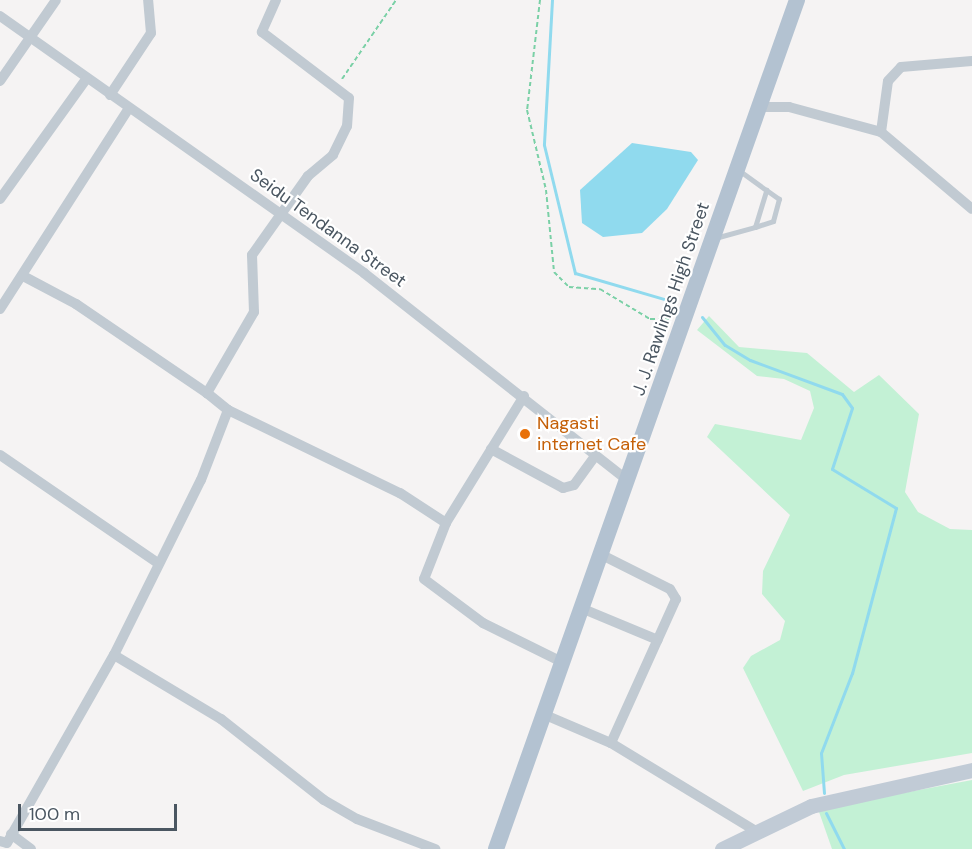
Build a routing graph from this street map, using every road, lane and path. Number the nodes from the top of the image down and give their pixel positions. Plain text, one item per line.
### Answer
1 (56, 0) edge
2 (148, 0) edge
3 (276, 0) edge
4 (396, 0) edge
5 (540, 0) edge
6 (797, 0) edge
7 (0, 16) edge
8 (29, 37) junction
9 (972, 61) edge
10 (87, 78) junction
11 (0, 81) edge
12 (336, 88) junction
13 (110, 95) junction
14 (758, 107) junction
15 (129, 108) junction
16 (880, 132) junction
17 (737, 169) junction
18 (766, 190) junction
19 (0, 199) edge
20 (972, 209) edge
21 (280, 212) junction
22 (755, 227) junction
23 (713, 239) junction
24 (25, 277) junction
25 (0, 309) edge
26 (686, 318) junction
27 (207, 393) junction
28 (524, 396) junction
29 (228, 410) junction
30 (491, 449) junction
31 (596, 454) junction
32 (0, 455) edge
33 (626, 478) junction
34 (446, 523) junction
35 (600, 554) junction
36 (158, 562) junction
37 (581, 608) junction
38 (658, 640) junction
39 (114, 655) junction
40 (562, 662) junction
41 (543, 714) junction
42 (611, 743) junction
43 (972, 770) edge
44 (746, 839) edge
45 (6, 842) edge
46 (31, 849) edge
47 (435, 849) edge
48 (496, 849) edge
49 (722, 849) edge

1 - 8 street
2 - 13 street
3 - 12 street
4 - 12 path
5 - 26 path
6 - 14 main road, J. J. Rawlings High Street
7 - 8 street, Seidu Tendanna Street
8 - 10 street, Seidu Tendanna Street
8 - 11 street
9 - 16 street
10 - 13 street, Seidu Tendanna Street
10 - 19 street
12 - 21 street
13 - 15 street, Seidu Tendanna Street
14 - 16 street
14 - 17 main road, J. J. Rawlings High Street
15 - 21 street, Seidu Tendanna Street
15 - 24 street
16 - 20 street
17 - 18 lane
17 - 23 main road, J. J. Rawlings High Street
18 - 22 lane
18 - 22 lane
21 - 27 street
21 - 28 street, Seidu Tendanna Street
22 - 23 lane
23 - 26 main road, J. J. Rawlings High Street
24 - 25 street
24 - 27 street
26 - 33 main road, J. J. Rawlings High Street
27 - 29 street
28 - 30 street
28 - 31 street, Seidu Tendanna Street
29 - 34 street
29 - 36 street
30 - 31 street
30 - 34 street
31 - 33 street, Seidu Tendanna Street
32 - 36 street
33 - 35 main road, J. J. Rawlings High Street
34 - 40 street
35 - 37 main road, J. J. Rawlings High Street
35 - 38 street
36 - 39 street
37 - 38 street
37 - 40 main road, J. J. Rawlings High Street
38 - 42 street
39 - 45 street
39 - 47 street
40 - 41 main road, J. J. Rawlings High Street
41 - 42 street
41 - 48 main road, J. J. Rawlings High Street
42 - 44 street
43 - 44 street
44 - 49 street
45 - 46 street

